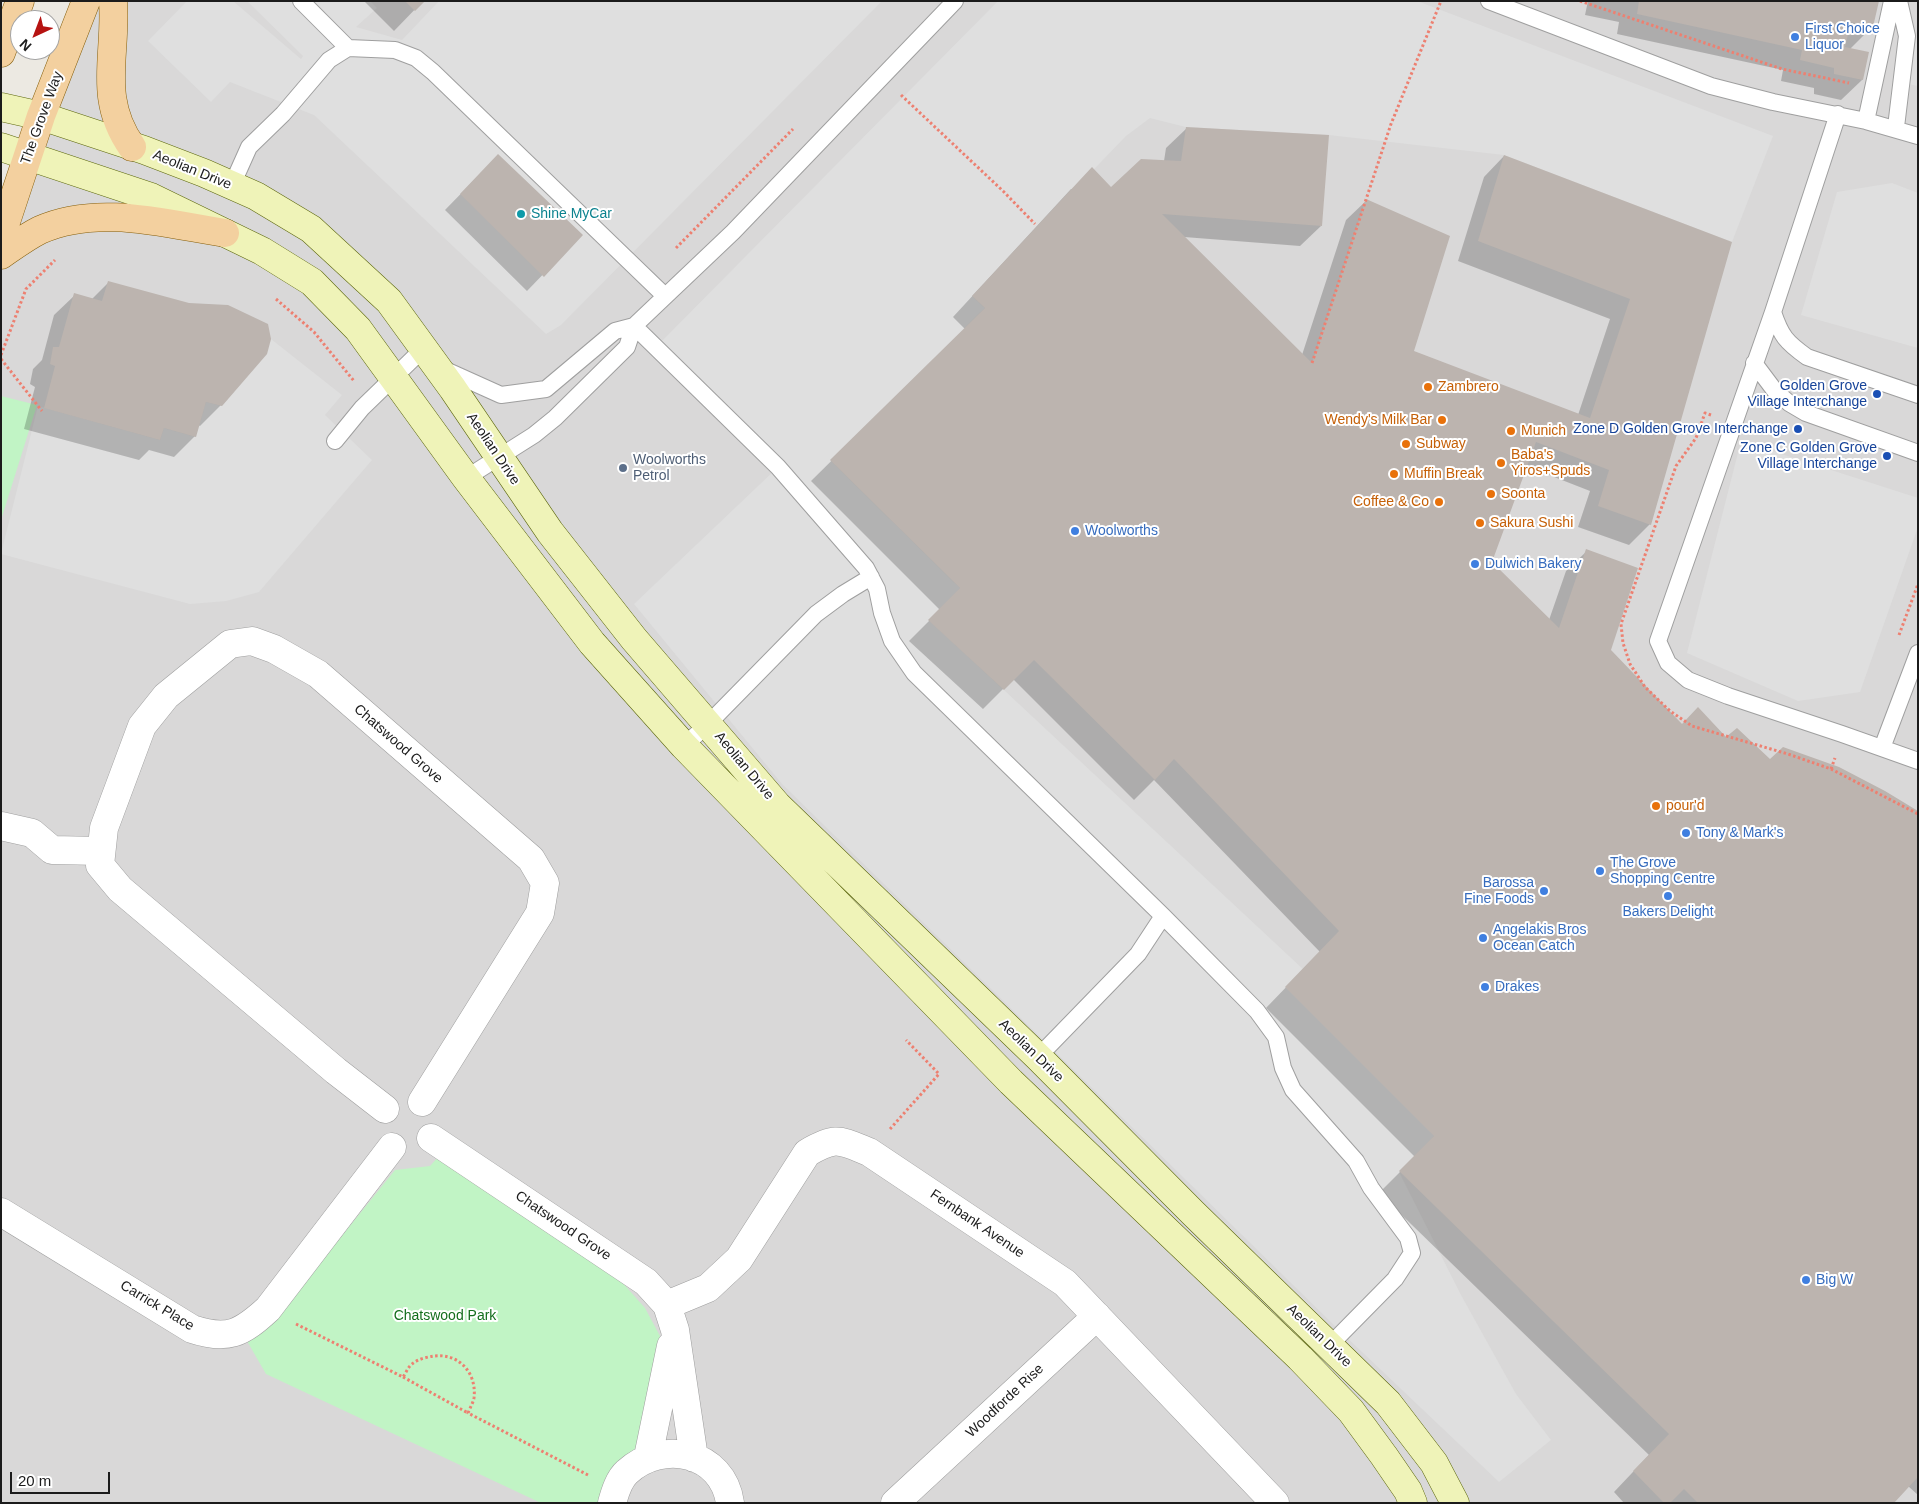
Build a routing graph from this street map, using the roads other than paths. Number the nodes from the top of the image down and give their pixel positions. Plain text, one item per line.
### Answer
1 (86, 1) edge
2 (113, 1) edge
3 (301, 1) edge
4 (955, 1) edge
5 (1489, 1) edge
6 (1892, 1) edge
7 (1898, 1) edge
8 (14, 8) edge
9 (1912, 37) edge
10 (348, 48) junction
11 (1, 53) edge
12 (1, 107) edge
13 (1838, 114) junction
14 (41, 116) junction
15 (1873, 123) junction
16 (1896, 127) junction
17 (1918, 130) edge
18 (1918, 136) edge
19 (132, 146) junction
20 (1, 147) edge
21 (28, 155) junction
22 (232, 185) junction
23 (225, 234) junction
24 (1, 237) edge
25 (1, 255) edge
26 (665, 296) junction
27 (1773, 312) junction
28 (634, 326) junction
29 (430, 357) junction
30 (1754, 363) junction
31 (393, 376) junction
32 (1918, 395) edge
33 (335, 441) dead end
34 (1918, 453) edge
35 (499, 458) junction
36 (466, 478) junction
37 (871, 577) junction
38 (1918, 653) edge
39 (708, 724) junction
40 (684, 746) junction
41 (1882, 748) junction
42 (1918, 762) edge
43 (1, 826) edge
44 (101, 851) junction
45 (1163, 916) junction
46 (1038, 1057) junction
47 (422, 1102) junction
48 (385, 1108) junction
49 (431, 1138) junction
50 (392, 1147) junction
51 (1, 1212) edge
52 (1097, 1316) junction
53 (671, 1318) junction
54 (1329, 1346) junction
55 (648, 1458) junction
56 (694, 1458) junction
57 (614, 1496) edge
58 (911, 1497) edge
59 (730, 1503) edge
60 (1275, 1503) edge
61 (1413, 1503) edge
62 (1455, 1503) edge

1 - 14 main road, The Grove Way
2 - 19 main road
3 - 10 lane
4 - 26 lane
5 - 13 lane
6 - 15 lane
7 - 9 lane
8 - 11 main road
9 - 16 lane
10 - 22 lane
10 - 26 lane
12 - 14 street, Aeolian Drive
13 - 15 lane
13 - 27 lane
14 - 19 street, Aeolian Drive
14 - 21 main road, The Grove Way
15 - 16 lane
15 - 18 lane
16 - 17 lane
19 - 22 street, Aeolian Drive
20 - 21 street, Aeolian Drive
21 - 23 street, Aeolian Drive
21 - 24 main road, The Grove Way
22 - 29 street, Aeolian Drive
23 - 25 main road
23 - 31 street, Aeolian Drive
26 - 28 lane
27 - 30 lane
27 - 32 lane
28 - 29 lane
28 - 35 lane
28 - 37 lane
29 - 31 lane
29 - 35 street, Aeolian Drive
30 - 34 lane
30 - 41 lane
31 - 33 lane
31 - 36 street, Aeolian Drive
35 - 36 lane
35 - 39 street, Aeolian Drive
36 - 40 street, Aeolian Drive
37 - 39 lane
37 - 45 lane
38 - 41 lane
39 - 40 lane
39 - 46 street, Aeolian Drive
40 - 61 street, Aeolian Drive
41 - 42 lane
43 - 44 street
44 - 47 street, Chatswood Grove
44 - 48 street, Chatswood Grove
45 - 46 lane
45 - 54 lane
46 - 54 street, Aeolian Drive
47 - 48 street
47 - 49 street
48 - 50 street
49 - 50 street
49 - 53 street, Chatswood Grove
50 - 51 street, Carrick Place
52 - 53 street, Fernbank Avenue
52 - 58 street, Woodforde Rise
52 - 60 street, Fernbank Avenue
53 - 55 street
53 - 56 street
54 - 62 street, Aeolian Drive
55 - 56 street
55 - 57 street
56 - 59 street

